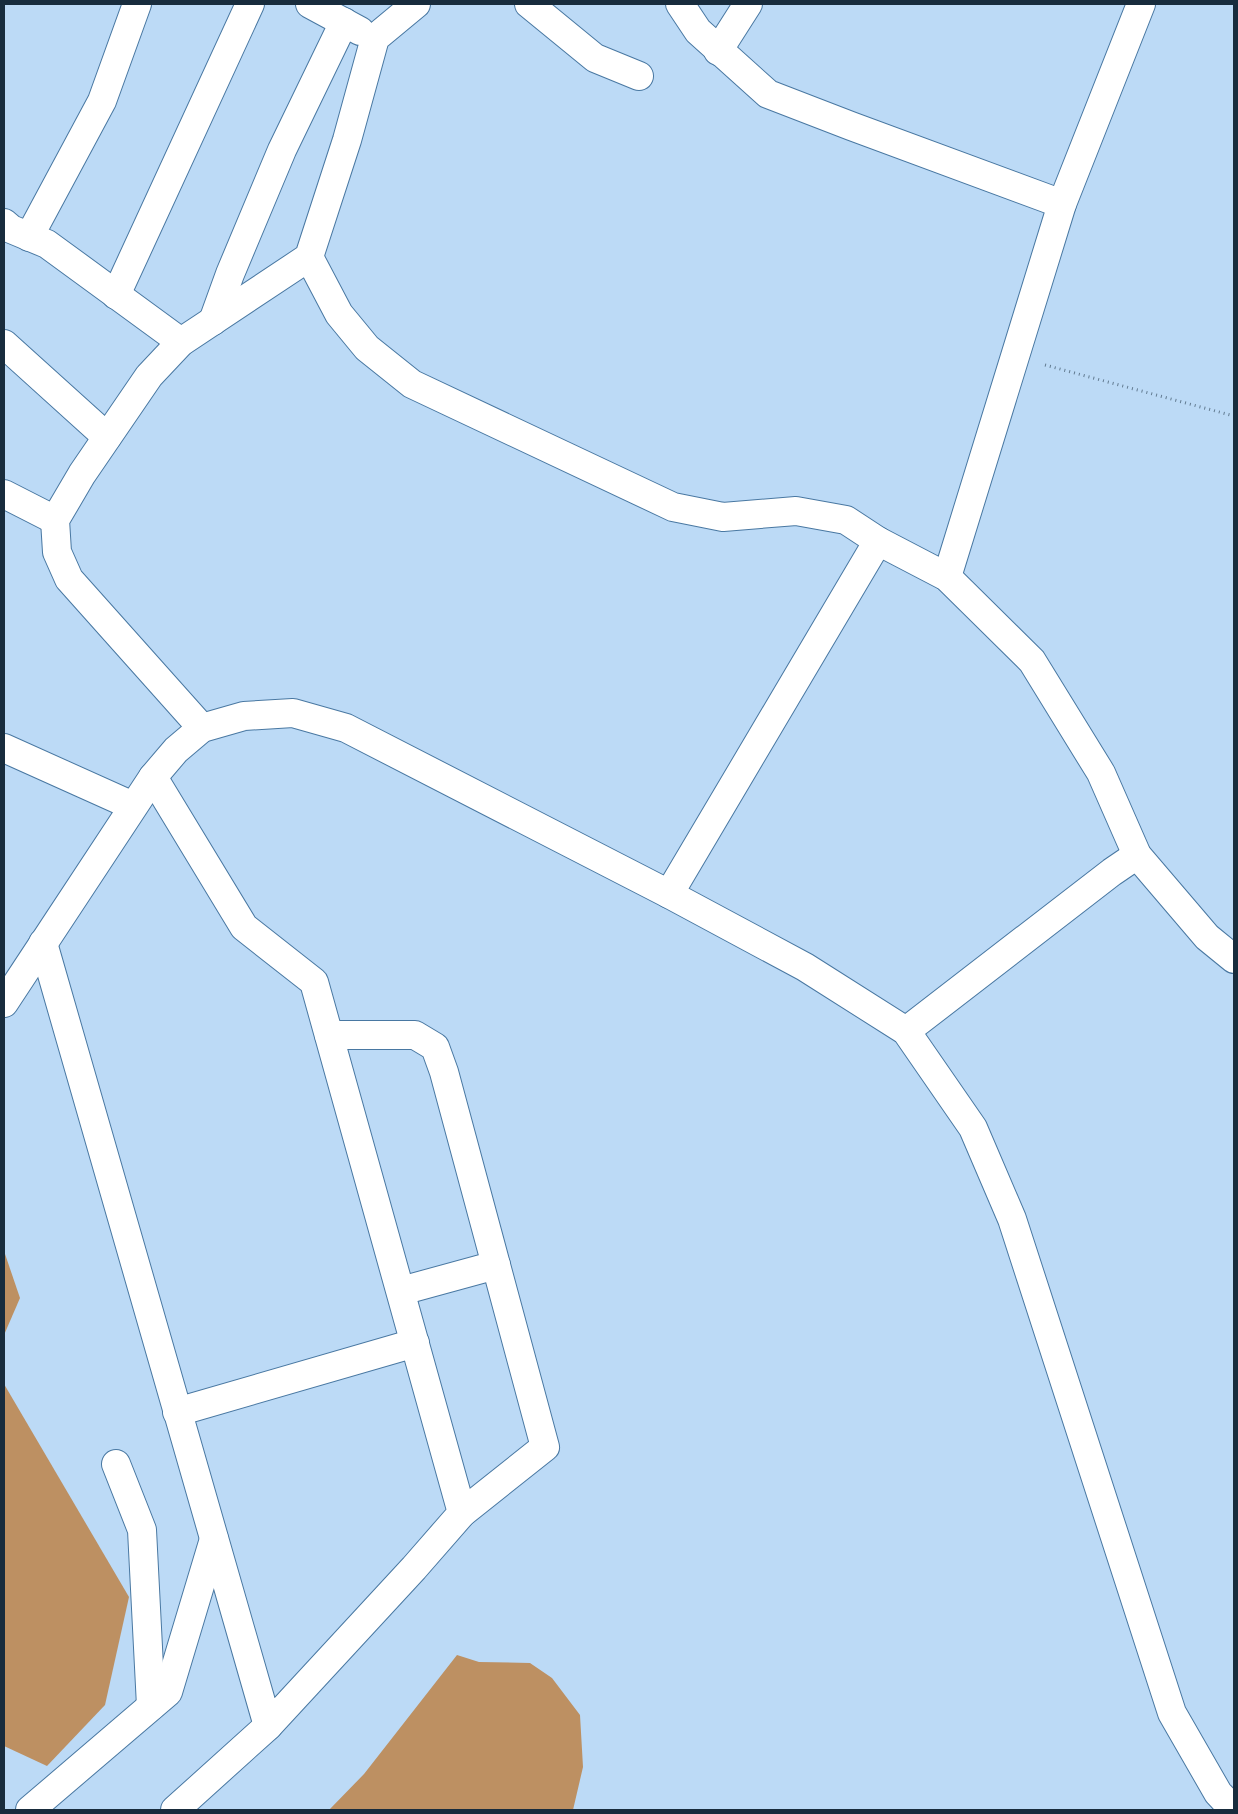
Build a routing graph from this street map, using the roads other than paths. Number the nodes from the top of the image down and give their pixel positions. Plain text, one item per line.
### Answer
1 (137, 4) edge
2 (250, 4) edge
3 (310, 4) edge
4 (416, 4) edge
5 (529, 4) edge
6 (680, 4) edge
7 (748, 4) edge
8 (1142, 4) edge
9 (344, 22) junction
10 (375, 38) junction
11 (718, 51) junction
12 (639, 76) dead end
13 (1062, 204) junction
14 (4, 223) edge
15 (29, 236) junction
16 (309, 257) junction
17 (116, 295) junction
18 (213, 321) junction
19 (181, 342) junction
20 (4, 344) edge
21 (107, 438) junction
22 (4, 494) edge
23 (55, 520) junction
24 (878, 541) junction
25 (947, 577) junction
26 (202, 728) junction
27 (4, 748) edge
28 (153, 777) junction
29 (133, 806) junction
30 (1137, 855) junction
31 (669, 894) junction
32 (43, 943) junction
33 (1234, 959) edge
34 (4, 1003) edge
35 (906, 1031) junction
36 (329, 1035) junction
37 (496, 1265) junction
38 (401, 1291) junction
39 (415, 1343) junction
40 (177, 1412) junction
41 (116, 1464) dead end
42 (462, 1513) junction
43 (214, 1539) junction
44 (151, 1706) junction
45 (268, 1726) junction
46 (30, 1810) edge
47 (175, 1810) edge
48 (1234, 1810) edge

1 - 15 street
2 - 17 street
3 - 9 street
4 - 10 street
5 - 12 street
6 - 11 street
7 - 11 street
8 - 13 street
9 - 10 street
9 - 18 street
10 - 16 street
11 - 13 street
13 - 25 street
14 - 15 street
15 - 17 street
16 - 18 street
16 - 24 street
17 - 19 street
18 - 19 street
19 - 21 street
20 - 21 street
21 - 23 street
22 - 23 street
23 - 26 street
24 - 25 street
24 - 31 street
25 - 30 street
26 - 28 street
26 - 31 street
27 - 29 street
28 - 29 street
28 - 36 street
29 - 32 street
30 - 33 street
30 - 35 street
31 - 35 street
32 - 34 street
32 - 40 street
35 - 48 street
36 - 37 street
36 - 38 street
37 - 38 street
37 - 42 street
38 - 39 street
39 - 40 street
39 - 42 street
40 - 43 street
41 - 44 street
42 - 45 street
43 - 44 street
43 - 45 street
44 - 46 street
45 - 47 street

